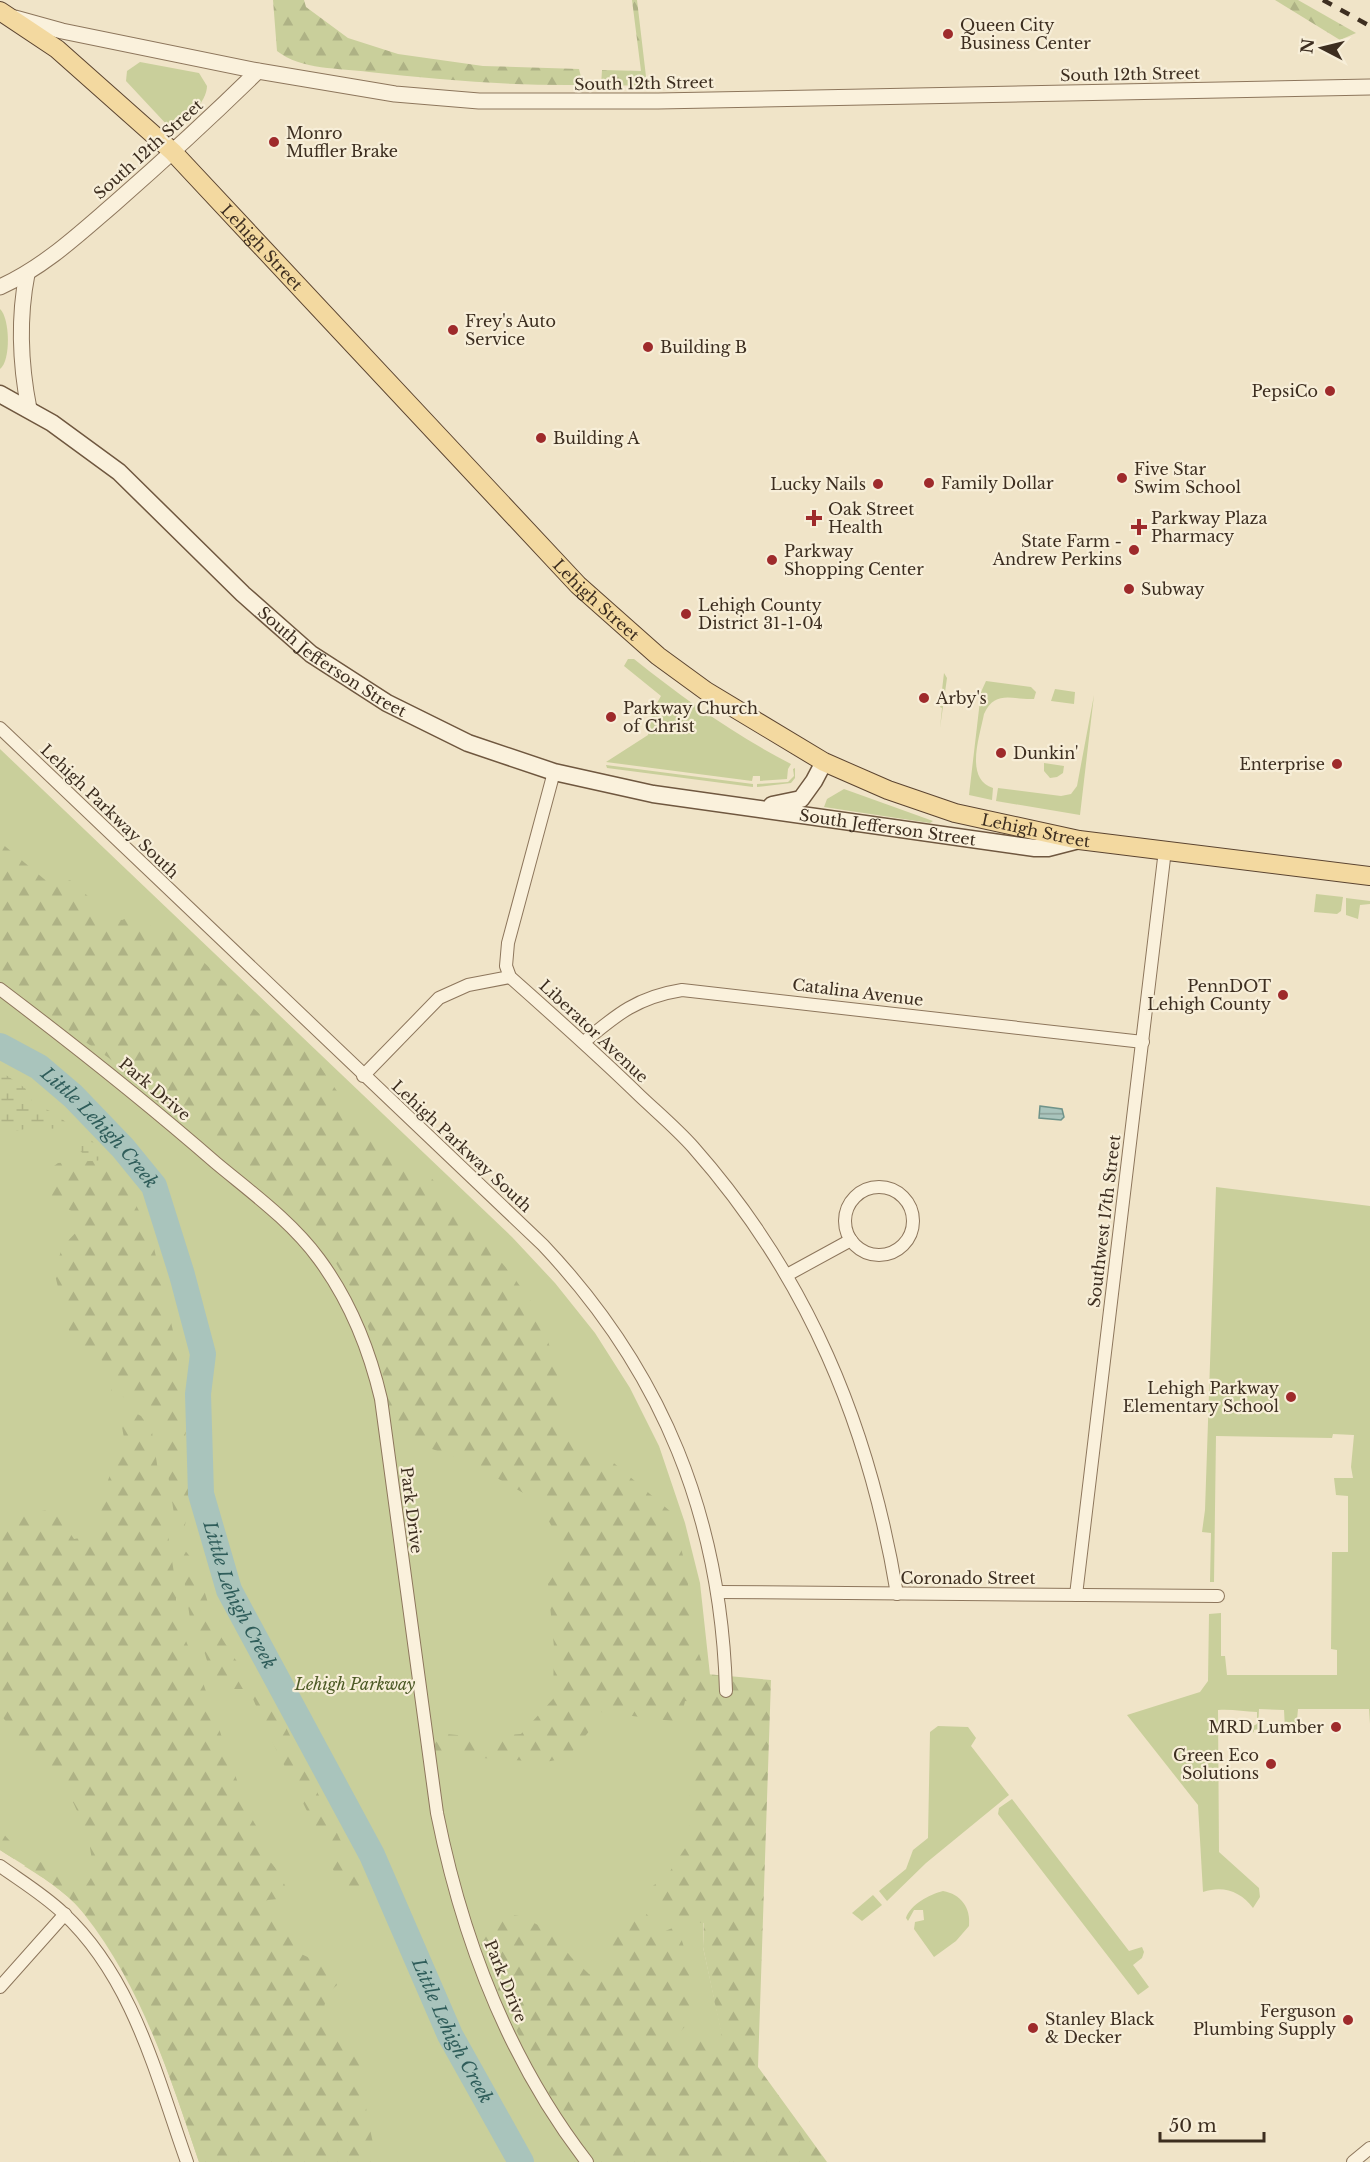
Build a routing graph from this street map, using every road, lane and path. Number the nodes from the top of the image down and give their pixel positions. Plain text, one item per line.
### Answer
1 (5, 13) edge
2 (258, 71) junction
3 (1370, 87) edge
4 (173, 152) junction
5 (27, 274) junction
6 (0, 286) edge
7 (0, 394) edge
8 (29, 409) junction
9 (0, 728) edge
10 (824, 762) junction
11 (554, 772) junction
12 (732, 804) junction
13 (1079, 840) junction
14 (1165, 850) junction
15 (1370, 876) edge
16 (510, 977) junction
17 (0, 989) edge
18 (584, 1042) junction
19 (1143, 1042) junction
20 (363, 1076) junction
21 (851, 1240) junction
22 (787, 1275) junction
23 (718, 1592) junction
24 (897, 1594) junction
25 (1076, 1595) junction
26 (1218, 1596) dead end
27 (726, 1692) dead end
28 (0, 1866) edge
29 (65, 1914) junction
30 (0, 1987) edge
31 (1370, 2148) edge
32 (187, 2162) edge
33 (587, 2162) edge
34 (1353, 2162) edge

1 - 2 street
1 - 4 main road, Lehigh Street
2 - 3 street, South 12th Street
2 - 4 street, South 12th Street
4 - 5 street, South 12th Street
4 - 10 main road, Lehigh Street
5 - 6 street, South 12th Street
5 - 8 street
7 - 8 main road, South Jefferson Street
8 - 11 main road, South Jefferson Street
9 - 20 street, Lehigh Parkway South
10 - 12 main road, South Jefferson Street
10 - 13 main road, Lehigh Street
11 - 12 main road, South Jefferson Street
11 - 16 street
12 - 13 main road, South Jefferson Street
13 - 14 main road, Lehigh Street
14 - 15 main road, Lehigh Street
14 - 19 street, Southwest 17th Street
16 - 18 street, Liberator Avenue
16 - 20 street
17 - 33 street, Park Drive
18 - 19 street, Catalina Avenue
18 - 22 street, Liberator Avenue
19 - 25 street, Southwest 17th Street
20 - 23 street, Lehigh Parkway South
21 - 21 street
21 - 22 street
22 - 24 street, Liberator Avenue
23 - 24 street, Coronado Street
23 - 27 street, Lehigh Parkway South
24 - 25 street, Coronado Street
25 - 26 street, Coronado Street
28 - 29 street
29 - 30 street
29 - 32 street
31 - 34 street

